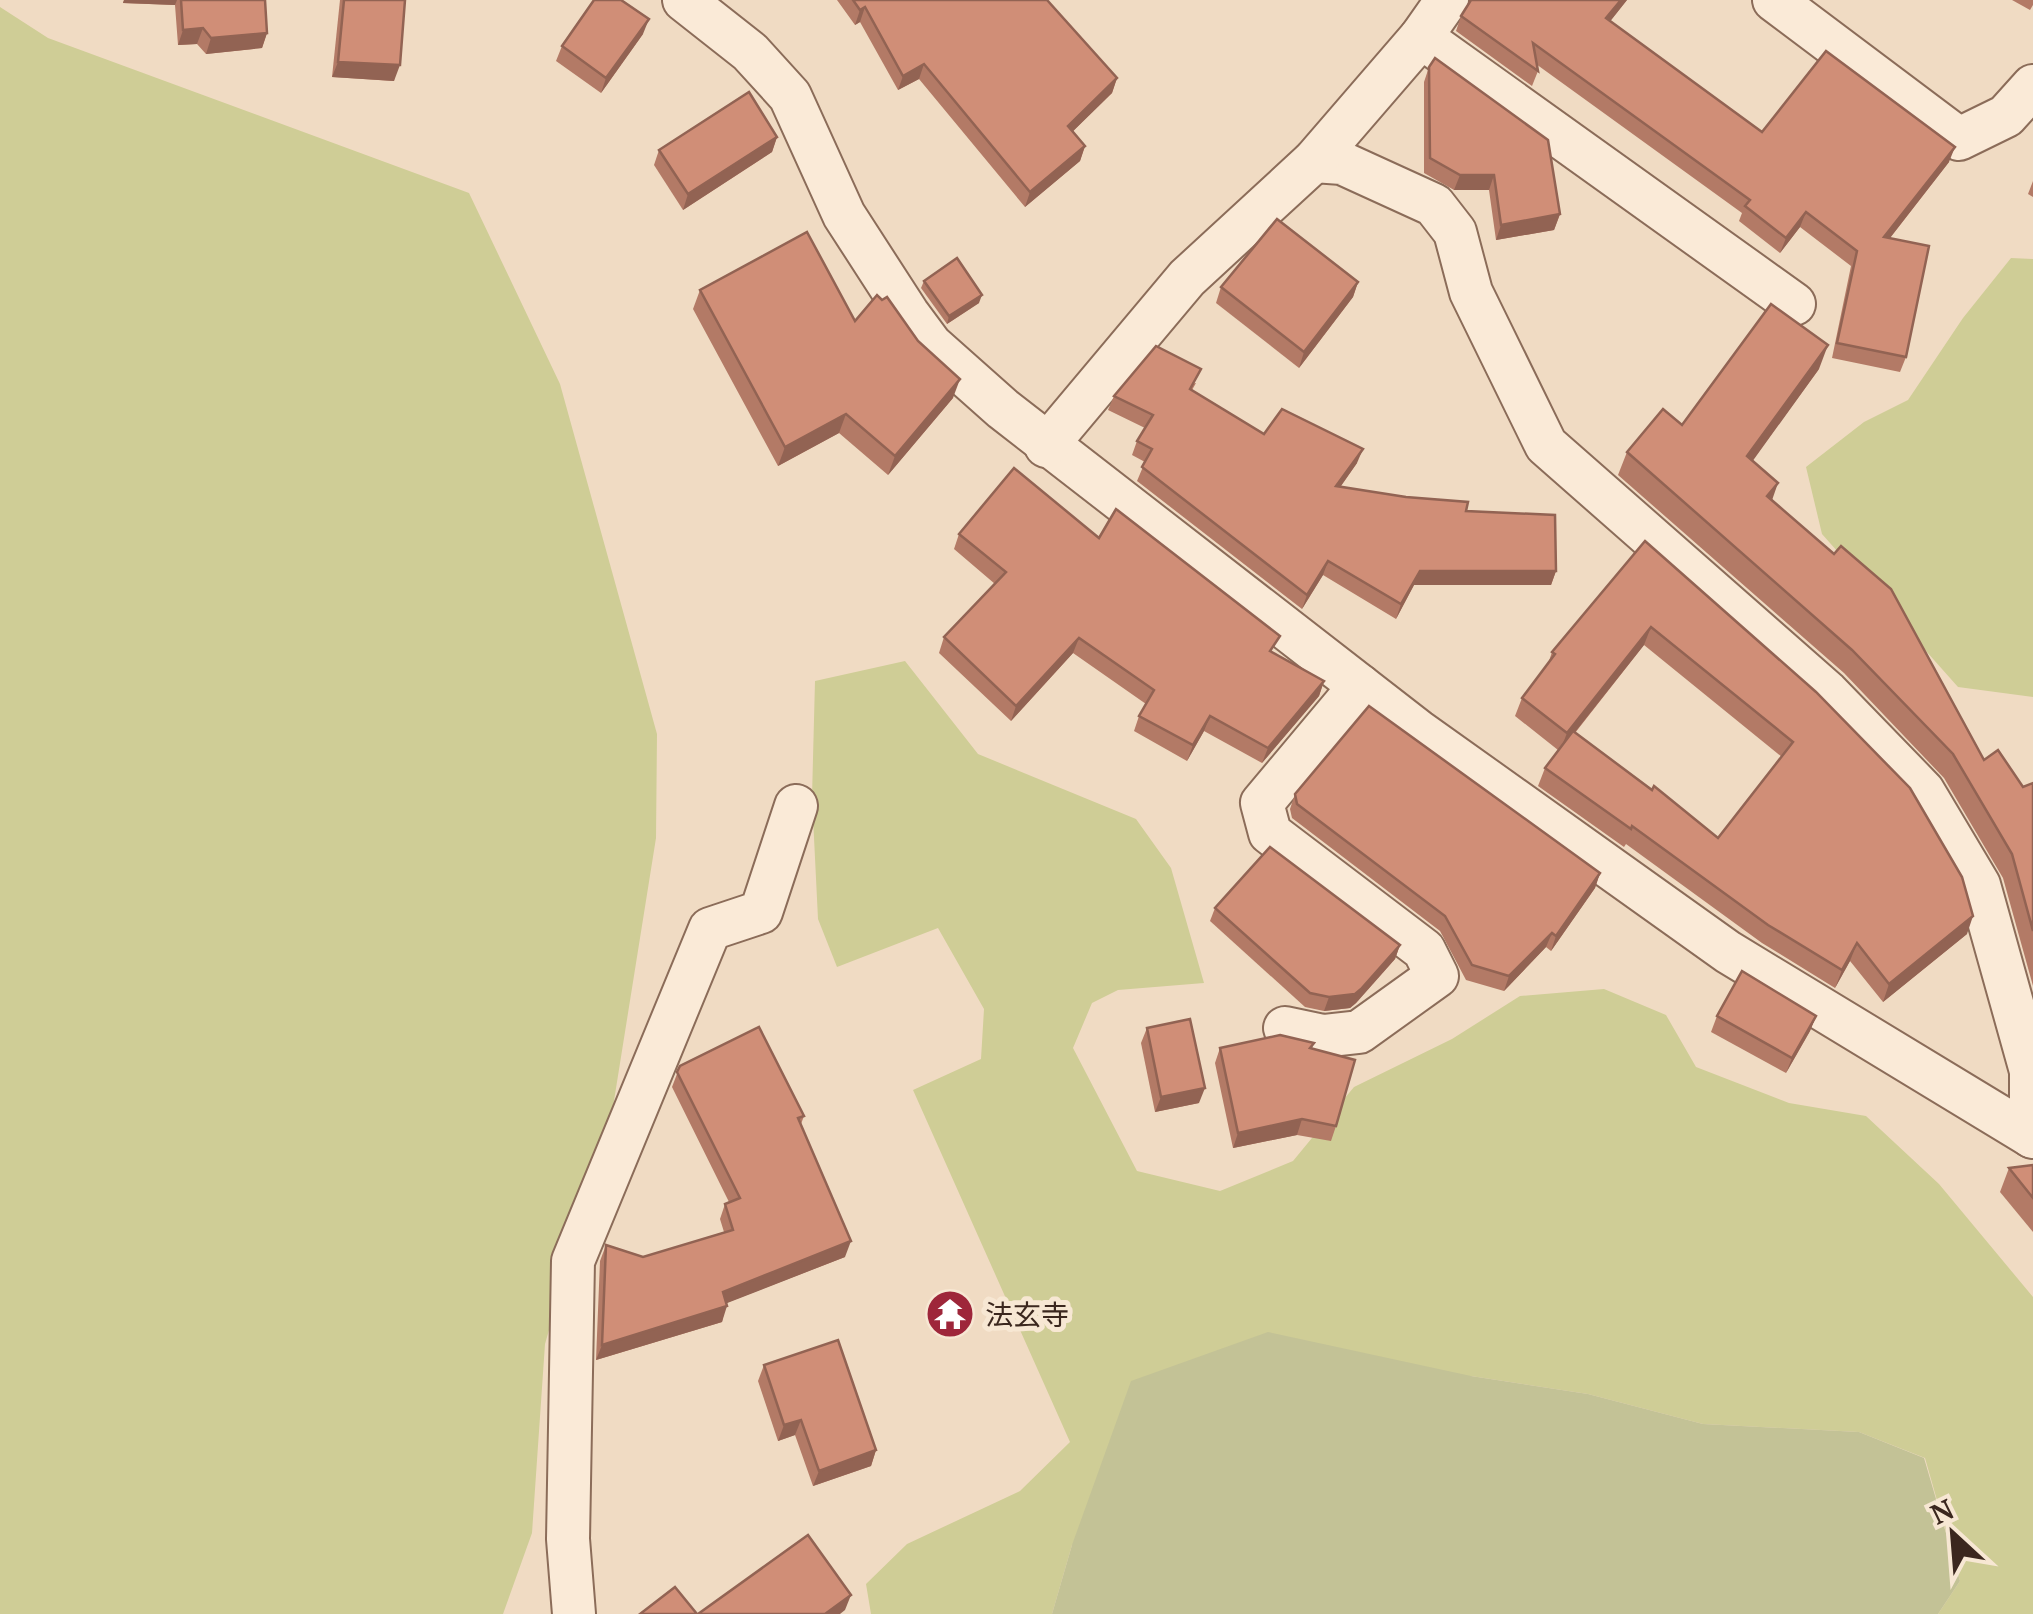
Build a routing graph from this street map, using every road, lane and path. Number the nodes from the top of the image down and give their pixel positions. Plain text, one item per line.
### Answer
1 (684, 0) edge
2 (1447, 0) edge
3 (1774, 0) edge
4 (1421, 38) junction
5 (2033, 86) edge
6 (1314, 161) junction
7 (1794, 304) dead end
8 (1046, 446) junction
9 (1360, 686) junction
10 (796, 806) dead end
11 (1285, 1028) dead end
12 (2032, 1136) edge
13 (574, 1614) edge

1 - 8 street
2 - 4 street
3 - 5 street
4 - 6 street
4 - 7 street
6 - 8 street
6 - 12 street
8 - 9 street
9 - 11 street
9 - 12 street
10 - 13 street

